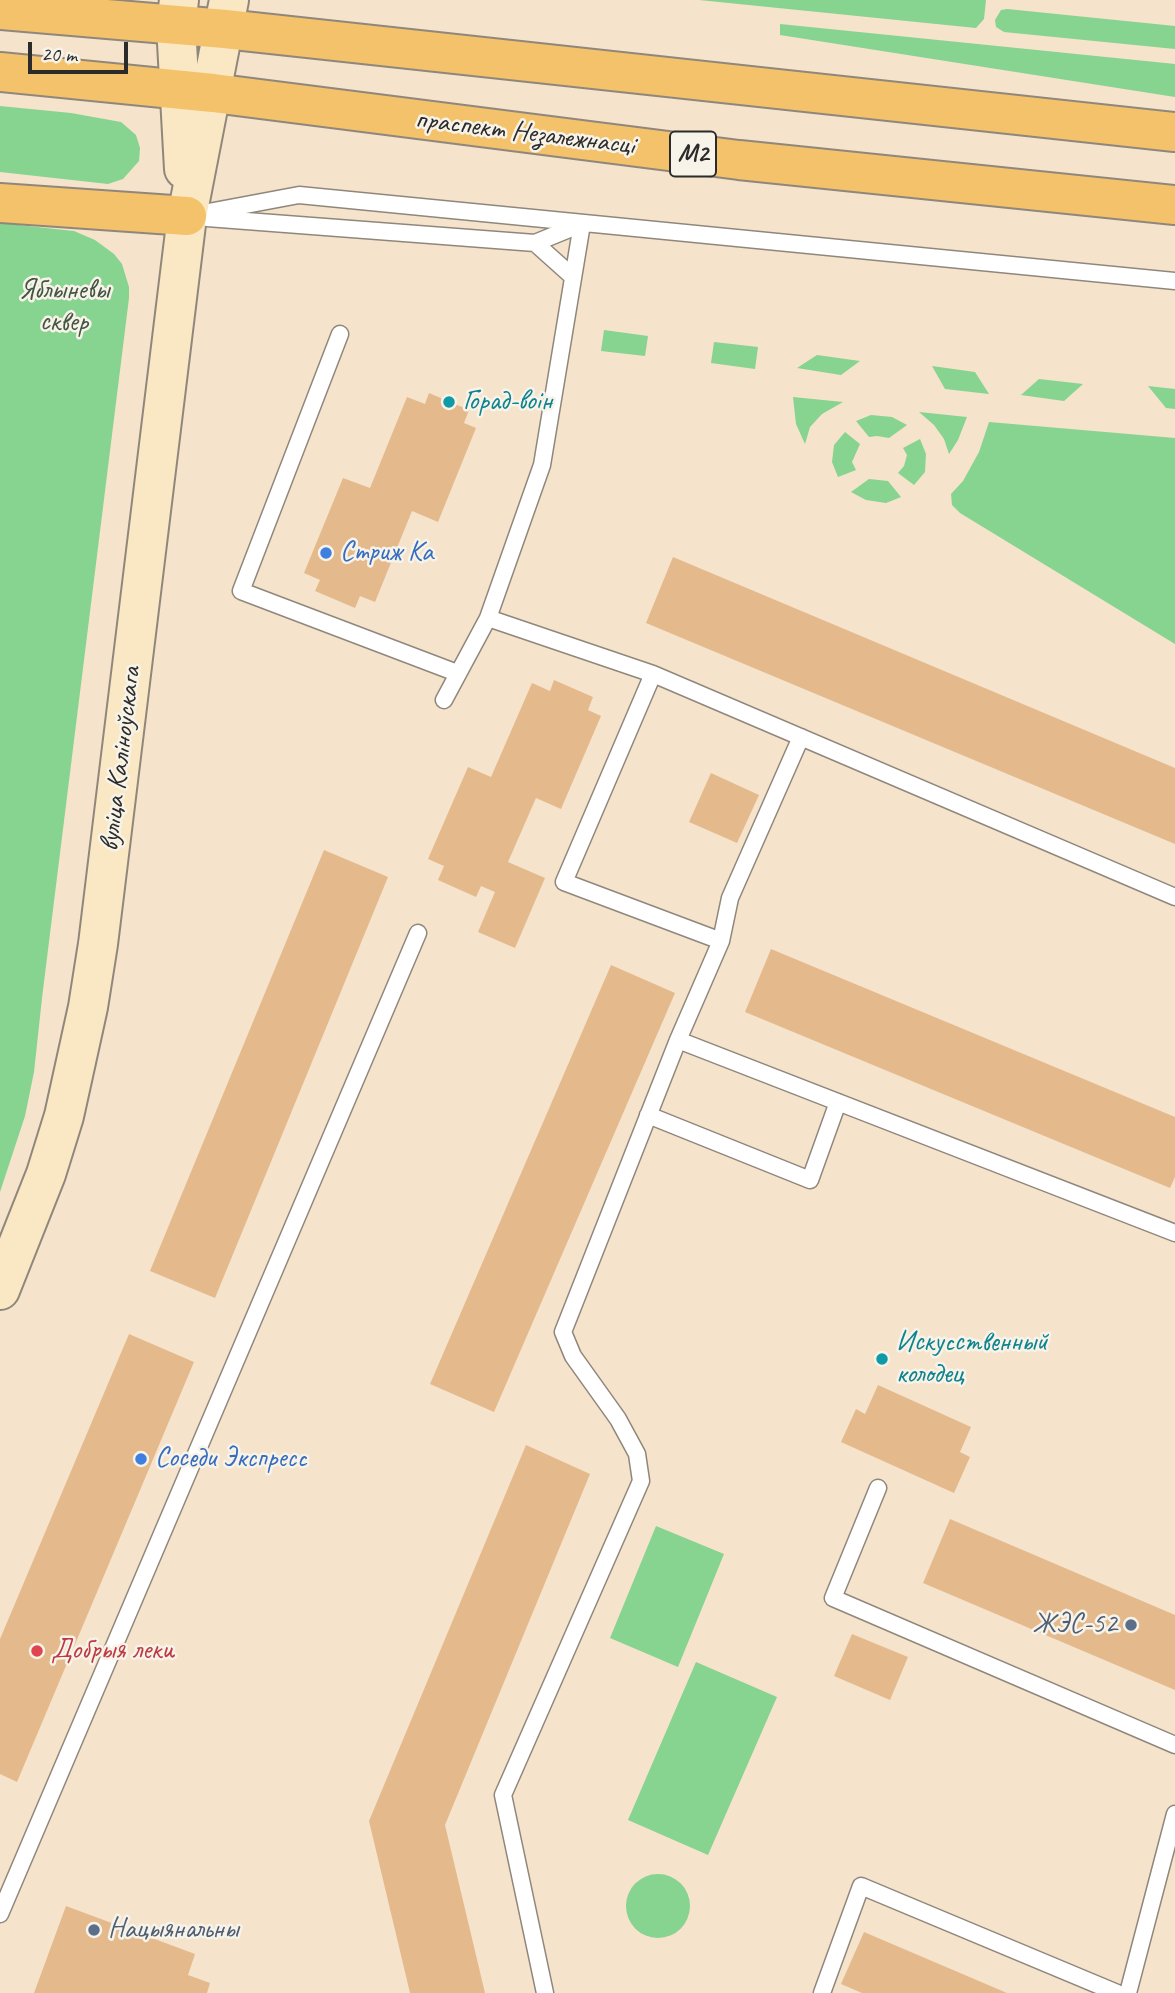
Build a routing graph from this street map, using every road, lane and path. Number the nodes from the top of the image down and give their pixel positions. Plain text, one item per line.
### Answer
1 (0, 10) edge
2 (178, 12) edge
3 (227, 15) edge
4 (0, 72) edge
5 (196, 92) junction
6 (1175, 132) edge
7 (0, 203) edge
8 (1175, 205) edge
9 (187, 216) junction
10 (582, 224) junction
11 (535, 243) junction
12 (573, 277) junction
13 (1175, 281) edge
14 (340, 334) dead end
15 (488, 618) junction
16 (457, 673) junction
17 (653, 674) junction
18 (444, 700) dead end
19 (801, 737) junction
20 (1175, 897) edge
21 (418, 933) dead end
22 (721, 941) junction
23 (678, 1040) junction
24 (838, 1102) junction
25 (648, 1115) junction
26 (1175, 1233) edge
27 (0, 1290) edge
28 (878, 1488) dead end
29 (1175, 1745) edge
30 (1175, 1814) edge
31 (0, 1914) edge
32 (545, 1993) edge
33 (822, 1993) edge
34 (1117, 1993) edge
35 (1128, 1993) edge

1 - 2 main road
2 - 3 main road
2 - 5 main road
3 - 5 main road
3 - 6 main road
4 - 5 main road, праспект Незалежнасці / М2
5 - 8 main road, праспект Незалежнасці / М2
5 - 9 main road, вуліца Каліноўскага
7 - 9 main road
9 - 10 lane
9 - 11 lane
9 - 27 main road, вуліца Каліноўскага
10 - 11 lane
10 - 12 lane
10 - 13 lane
11 - 12 lane
12 - 15 lane
14 - 16 lane
15 - 16 lane
15 - 17 lane
16 - 18 lane
17 - 19 lane
17 - 22 lane
19 - 20 lane
19 - 22 lane
21 - 31 lane
22 - 23 lane
23 - 24 lane
23 - 25 lane
24 - 25 lane
24 - 26 lane
25 - 32 lane
28 - 29 lane
30 - 35 lane
33 - 34 lane

